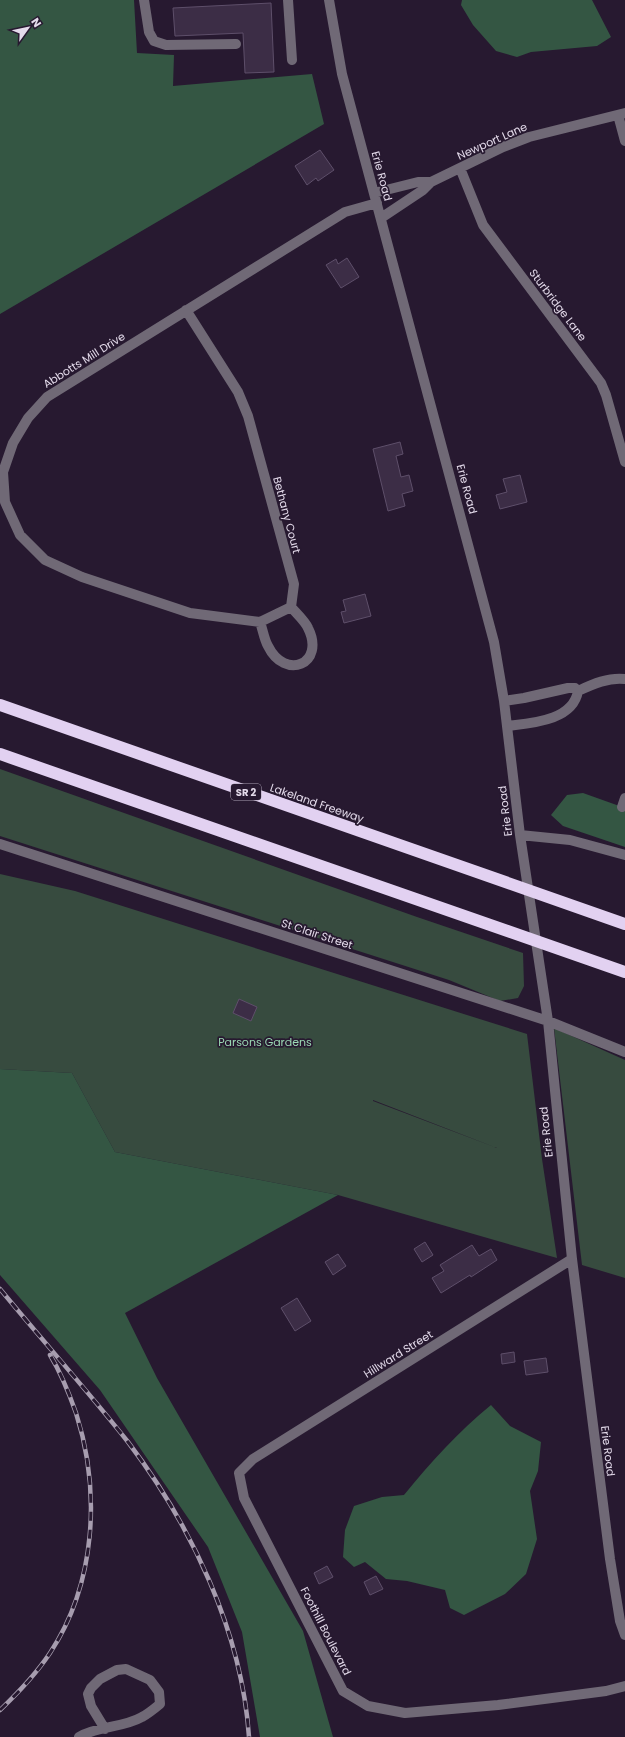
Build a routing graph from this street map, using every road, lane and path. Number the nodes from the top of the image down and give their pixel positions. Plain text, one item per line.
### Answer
1 (144, 0) edge
2 (288, 0) edge
3 (329, 0) edge
4 (236, 44) dead end
5 (292, 60) dead end
6 (621, 114) edge
7 (625, 141) edge
8 (460, 168) junction
9 (431, 182) junction
10 (375, 198) junction
11 (381, 218) junction
12 (186, 310) junction
13 (625, 462) edge
14 (291, 607) junction
15 (260, 622) junction
16 (625, 679) edge
17 (578, 691) junction
18 (504, 701) junction
19 (0, 705) edge
20 (507, 726) junction
21 (0, 754) edge
22 (520, 835) junction
23 (0, 844) edge
24 (625, 855) edge
25 (625, 924) edge
26 (625, 972) edge
27 (548, 1021) junction
28 (625, 1052) edge
29 (572, 1259) junction
30 (239, 1473) joint
31 (621, 1598) edge
32 (625, 1634) edge
33 (625, 1686) edge
34 (105, 1729) junction
35 (79, 1737) edge

1 - 4 street
2 - 5 street
3 - 10 street, Erie Road
6 - 7 street
6 - 8 street, Newport Lane
8 - 9 street, Newport Lane
8 - 13 street, Sturbridge Lane
9 - 10 street, Abbotts Mill Drive
9 - 11 street, Newport Lane
10 - 11 street, Erie Road
10 - 12 street, Abbotts Mill Drive
11 - 18 street, Erie Road
12 - 14 street, Bethany Court
12 - 15 street, Abbotts Mill Drive
14 - 15 street
14 - 15 street
16 - 17 street
17 - 18 street
17 - 20 street
18 - 20 street, Erie Road
19 - 25 highway, Lakeland Freeway / SR 2
20 - 22 street, Erie Road
21 - 26 highway
22 - 24 street
22 - 27 street, Erie Road
23 - 27 street, St Clair Street
27 - 28 street, St Clair Street
27 - 29 street, Erie Road
29 - 30 street, Hillward Street
29 - 31 street, Erie Road
30 - 33 street, Foothill Boulevard
31 - 32 street, Erie Road
34 - 34 street
34 - 35 street

